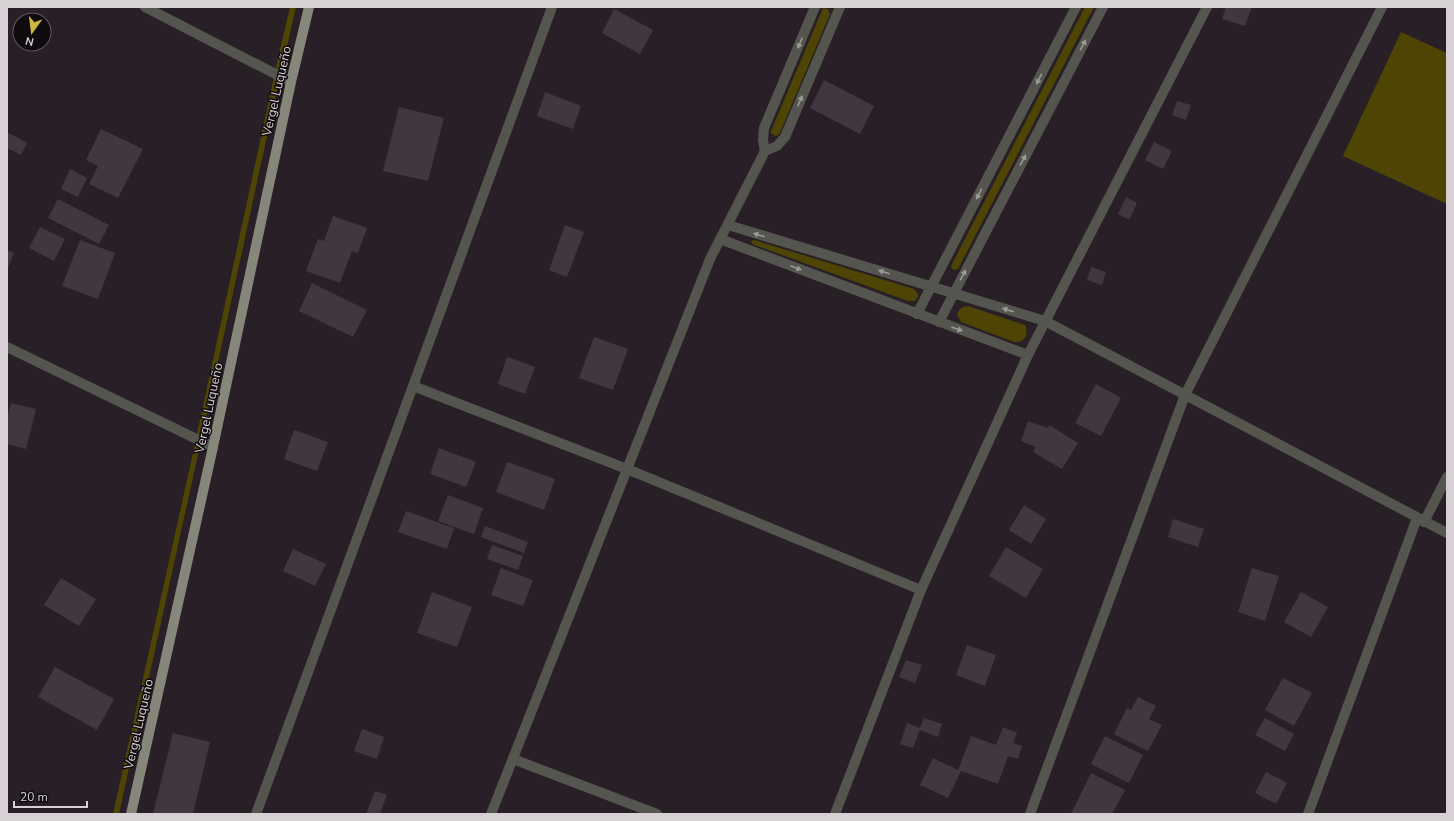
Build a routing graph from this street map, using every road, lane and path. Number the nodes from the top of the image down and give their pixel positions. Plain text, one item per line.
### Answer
1 (145, 7) edge
2 (309, 7) edge
3 (552, 7) edge
4 (815, 7) edge
5 (840, 7) edge
6 (1076, 7) edge
7 (1103, 7) edge
8 (1207, 7) edge
9 (1382, 7) edge
10 (291, 82) junction
11 (765, 151) junction
12 (728, 225) junction
13 (720, 239) junction
14 (931, 287) junction
15 (954, 293) junction
16 (917, 314) junction
17 (939, 322) junction
18 (1045, 322) junction
19 (7, 347) edge
20 (1028, 355) junction
21 (413, 386) junction
22 (1185, 395) junction
23 (213, 447) junction
24 (627, 469) junction
25 (1447, 477) edge
26 (1420, 520) junction
27 (1447, 533) edge
28 (921, 590) junction
29 (513, 759) junction
30 (132, 814) edge
31 (256, 814) edge
32 (491, 814) edge
33 (656, 814) edge
34 (836, 814) edge
35 (1030, 814) edge
36 (1308, 814) edge

1 - 10 street
2 - 10 main road, Vergel Luqueño
3 - 21 street
4 -> 11 street
11 -> 5 street
6 -> 14 street
15 -> 7 street
8 - 18 street
9 - 22 street
10 - 23 main road, Vergel Luqueño
11 - 12 street
12 - 13 street
14 -> 12 street
13 -> 16 street
13 - 24 street
14 - 15 street
14 - 16 street
15 - 17 street
18 -> 15 street
16 - 17 street
17 -> 20 street
18 - 20 street
18 - 22 street
19 - 23 street
20 - 28 street
21 - 24 street
21 - 31 street
22 - 26 street
22 - 35 street
23 - 30 main road, Vergel Luqueño
24 - 28 street
24 - 29 street
25 - 26 street
26 - 27 street
26 - 36 street
28 - 34 street
29 - 32 street
29 - 33 street

